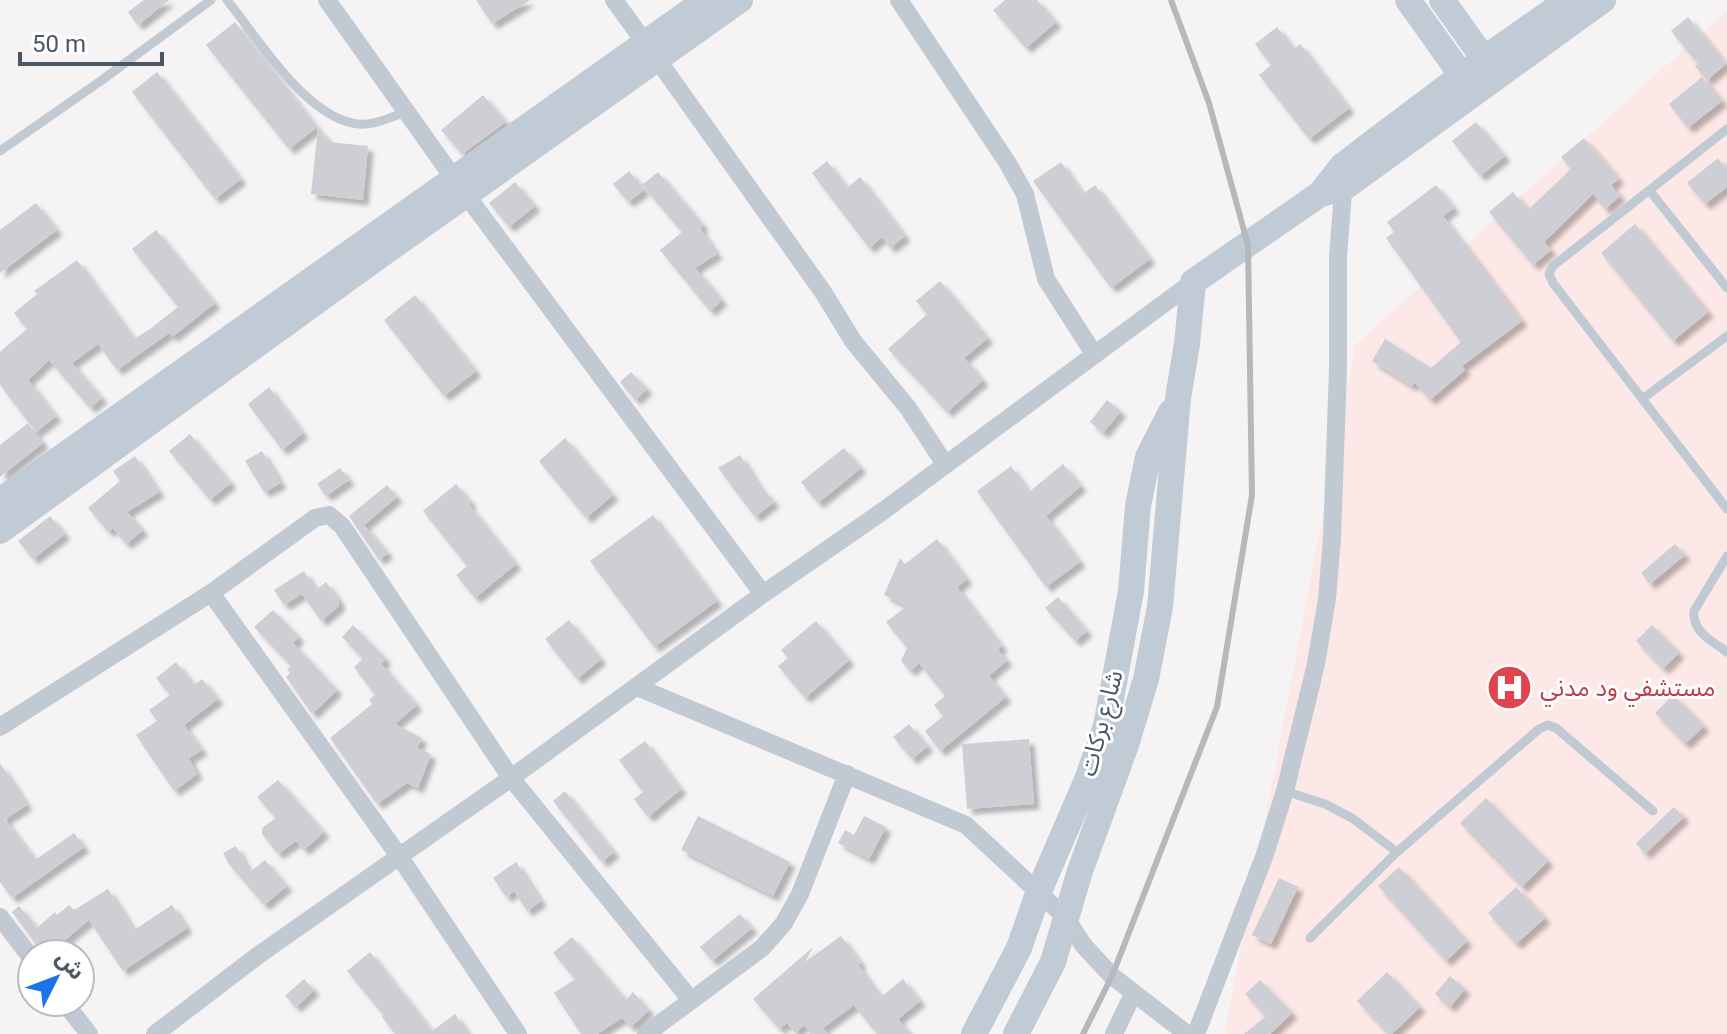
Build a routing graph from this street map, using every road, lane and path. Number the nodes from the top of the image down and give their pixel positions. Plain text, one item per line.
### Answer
1 (211, 0) edge
2 (227, 0) edge
3 (327, 0) edge
4 (614, 0) edge
5 (706, 0) edge
6 (740, 0) edge
7 (899, 0) edge
8 (1408, 0) edge
9 (1442, 0) edge
10 (1568, 0) edge
11 (1603, 0) edge
12 (651, 52) junction
13 (1490, 68) junction
14 (1468, 84) junction
15 (406, 112) junction
16 (1727, 129) edge
17 (0, 151) edge
18 (1336, 182) junction
19 (461, 188) junction
20 (1650, 191) junction
21 (1193, 282) junction
22 (1727, 288) edge
23 (1727, 336) edge
24 (1094, 354) junction
25 (1178, 398) junction
26 (1642, 399) junction
27 (945, 464) junction
28 (0, 501) edge
29 (1727, 509) edge
30 (0, 531) edge
31 (1727, 556) edge
32 (211, 593) junction
33 (763, 594) junction
34 (1727, 652) edge
35 (637, 687) junction
36 (0, 727) edge
37 (847, 774) junction
38 (511, 778) junction
39 (1285, 791) junction
40 (1653, 811) dead end
41 (1397, 852) junction
42 (399, 856) junction
43 (1039, 891) junction
44 (0, 917) edge
45 (1065, 917) junction
46 (16, 938) edge
47 (1310, 938) dead end
48 (1133, 994) junction
49 (691, 1000) junction
50 (76, 1018) edge
51 (89, 1034) edge
52 (155, 1034) edge
53 (518, 1034) edge
54 (646, 1034) edge
55 (974, 1034) edge
56 (1016, 1034) edge
57 (1114, 1034) edge
58 (1187, 1034) edge
59 (1196, 1034) edge

1 - 17 lane
2 - 15 lane
3 - 15 street
4 - 12 street
5 - 12 main road
6 - 12 main road
7 - 24 street
8 - 14 main road
9 - 13 main road
10 - 13 main road
11 - 13 main road
12 - 19 main road
12 - 27 street
13 - 14 main road
14 - 18 main road
15 - 19 street
16 - 20 lane
18 - 21 main road
18 - 39 street
19 - 28 main road
19 - 30 main road
19 - 33 street
20 - 22 lane
20 - 26 lane
21 - 24 street
21 - 25 main road, شارع بركات
23 - 26 lane
24 - 27 street
25 - 43 main road, شارع بركات
25 - 45 main road, شارع بركات
26 - 29 lane
27 - 33 street
31 - 34 lane
32 - 36 street
32 - 38 street
32 - 42 street
33 - 35 street
35 - 37 street
35 - 38 street
37 - 43 street
37 - 49 street
38 - 42 street
38 - 49 street
39 - 41 lane
39 - 59 street
40 - 41 lane
41 - 47 lane
42 - 52 street
42 - 53 street
43 - 45 street
43 - 55 main road, شارع بركات
44 - 46 street
45 - 48 street
45 - 56 main road, شارع بركات
48 - 57 street
48 - 58 street
49 - 54 street
50 - 51 street

